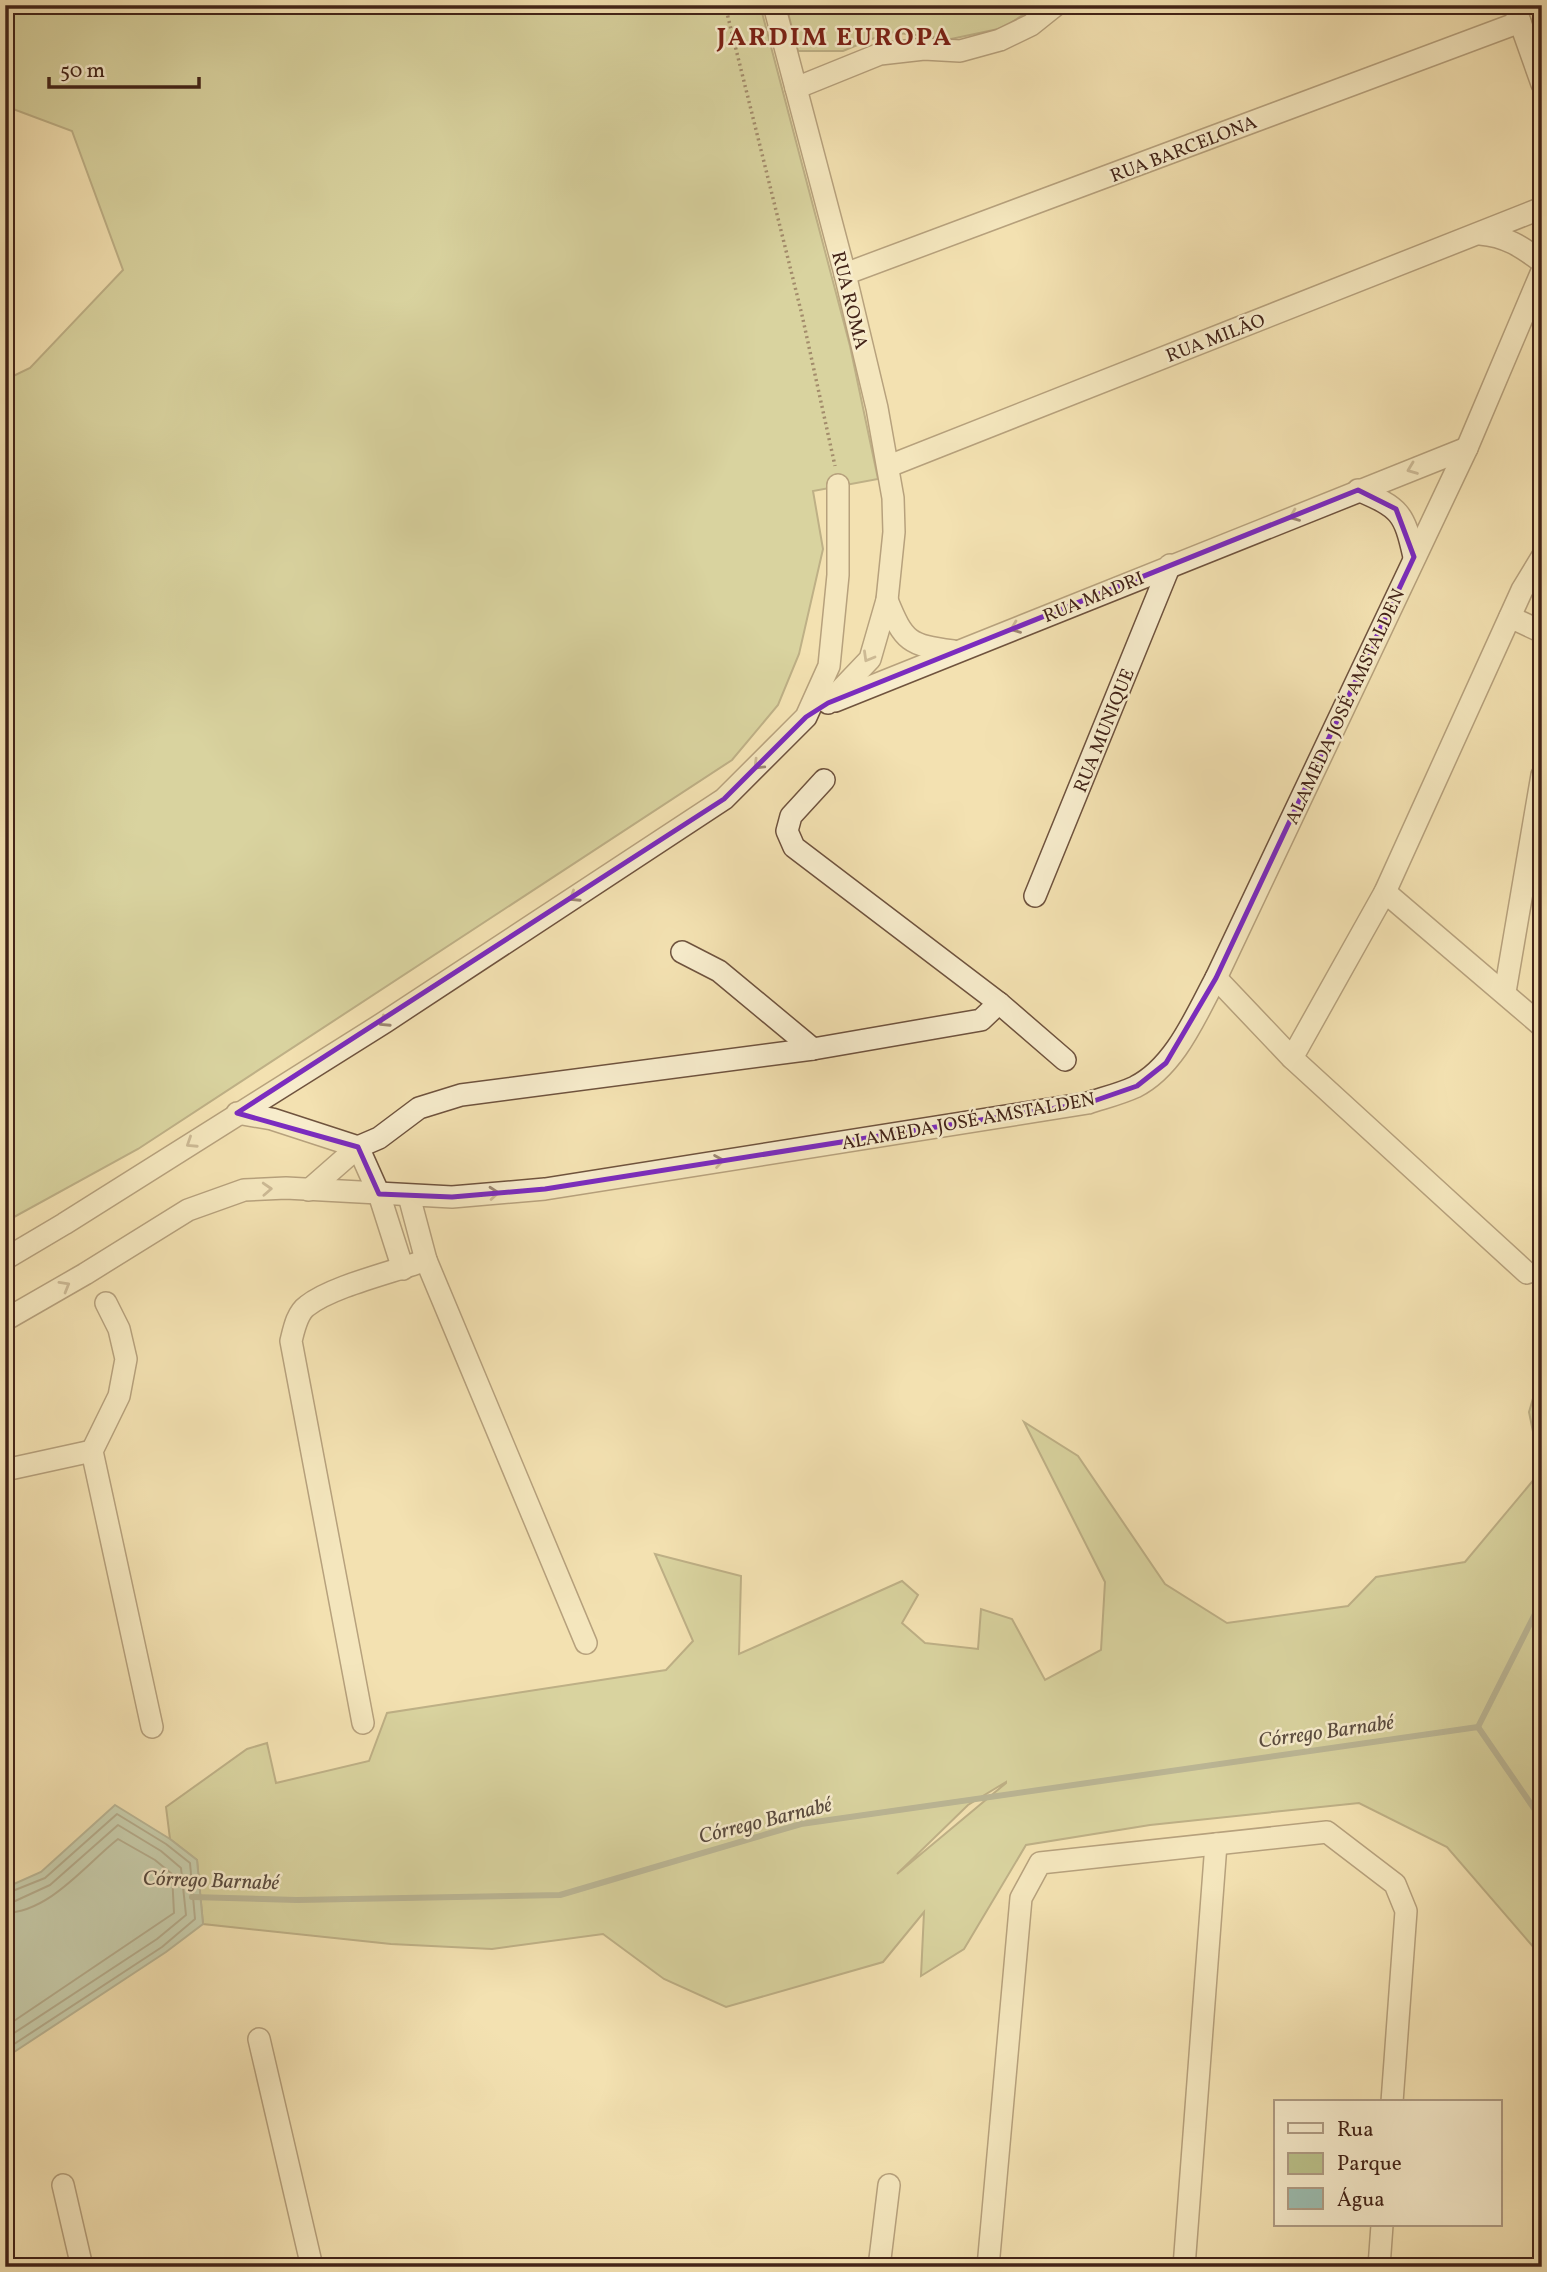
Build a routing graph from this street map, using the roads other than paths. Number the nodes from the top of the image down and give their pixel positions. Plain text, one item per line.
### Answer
1 (774, 5) edge
2 (1056, 5) edge
3 (1517, 13) edge
4 (1542, 84) edge
5 (796, 88) junction
6 (1542, 208) edge
7 (1478, 234) junction
8 (1542, 262) edge
9 (1542, 271) edge
10 (845, 274) junction
11 (1467, 449) junction
12 (889, 466) junction
13 (838, 485) road end
14 (1358, 490) junction
15 (1542, 556) edge
16 (1414, 557) junction
17 (1170, 565) junction
18 (887, 600) junction
19 (1510, 617) junction
20 (1542, 632) edge
21 (956, 652) junction
22 (828, 704) junction
23 (806, 716) junction
24 (1542, 775) edge
25 (824, 780) dead end
26 (1385, 892) junction
27 (1035, 896) dead end
28 (682, 952) dead end
29 (1216, 978) junction
30 (1505, 992) junction
31 (999, 1003) junction
32 (1542, 1026) edge
33 (813, 1049) junction
34 (1292, 1058) junction
35 (1065, 1059) dead end
36 (237, 1113) junction
37 (358, 1147) junction
38 (309, 1190) junction
39 (379, 1194) junction
40 (409, 1196) junction
41 (5, 1259) edge
42 (426, 1259) junction
43 (403, 1269) junction
44 (1527, 1273) dead end
45 (106, 1303) dead end
46 (5, 1320) edge
47 (92, 1451) junction
48 (5, 1470) edge
49 (586, 1643) dead end
50 (363, 1723) dead end
51 (152, 1727) dead end
52 (1216, 1844) junction
53 (259, 2039) dead end
54 (1392, 2100) edge
55 (63, 2185) dead end
56 (889, 2185) dead end
57 (1382, 2226) edge
58 (82, 2267) edge
59 (312, 2267) edge
60 (879, 2267) edge
61 (988, 2267) edge
62 (1184, 2267) edge
63 (1379, 2267) edge

1 - 5 street, RUA ROMA
2 - 5 street
3 - 4 street
3 - 10 street, RUA BARCELONA
5 - 10 street, RUA ROMA
6 - 7 street, RUA MILÃO
7 - 8 street
7 - 12 street, RUA MILÃO
9 - 11 street, ALAMEDA JOSÉ AMSTALDEN
10 - 12 street, RUA ROMA
11 -> 14 street, RUA MADRI
11 - 16 street, ALAMEDA JOSÉ AMSTALDEN
12 - 18 street, RUA ROMA
13 - 23 street
14 - 16 street
14 -> 17 street, RUA MADRI
15 - 19 street
16 - 29 street, ALAMEDA JOSÉ AMSTALDEN
17 -> 21 street, RUA MADRI
17 - 27 street, RUA MUNIQUE
18 - 21 street
18 -> 22 street, RUA ROMA
19 - 20 street
19 - 26 street
21 - 22 street, RUA MADRI
22 - 23 street
23 -> 36 street
24 - 30 street
25 - 31 street
26 - 30 street
26 - 34 street
28 - 33 street
29 - 34 street
40 -> 29 street, ALAMEDA JOSÉ AMSTALDEN
30 - 32 street
31 - 33 street
31 - 35 street
33 - 37 street
34 - 44 street
36 - 37 street
36 -> 41 street
37 - 38 street
37 - 39 street
38 - 39 street, ALAMEDA JOSÉ AMSTALDEN
46 -> 38 street, ALAMEDA JOSÉ AMSTALDEN
39 - 40 street, ALAMEDA JOSÉ AMSTALDEN
39 - 43 street
40 - 42 street
42 - 43 street
42 - 49 street
43 - 50 street
45 - 47 street
47 - 48 street
47 - 51 street
52 - 54 street
52 - 61 street
52 - 62 street
53 - 59 street
55 - 58 street
56 - 60 street
57 - 63 street

